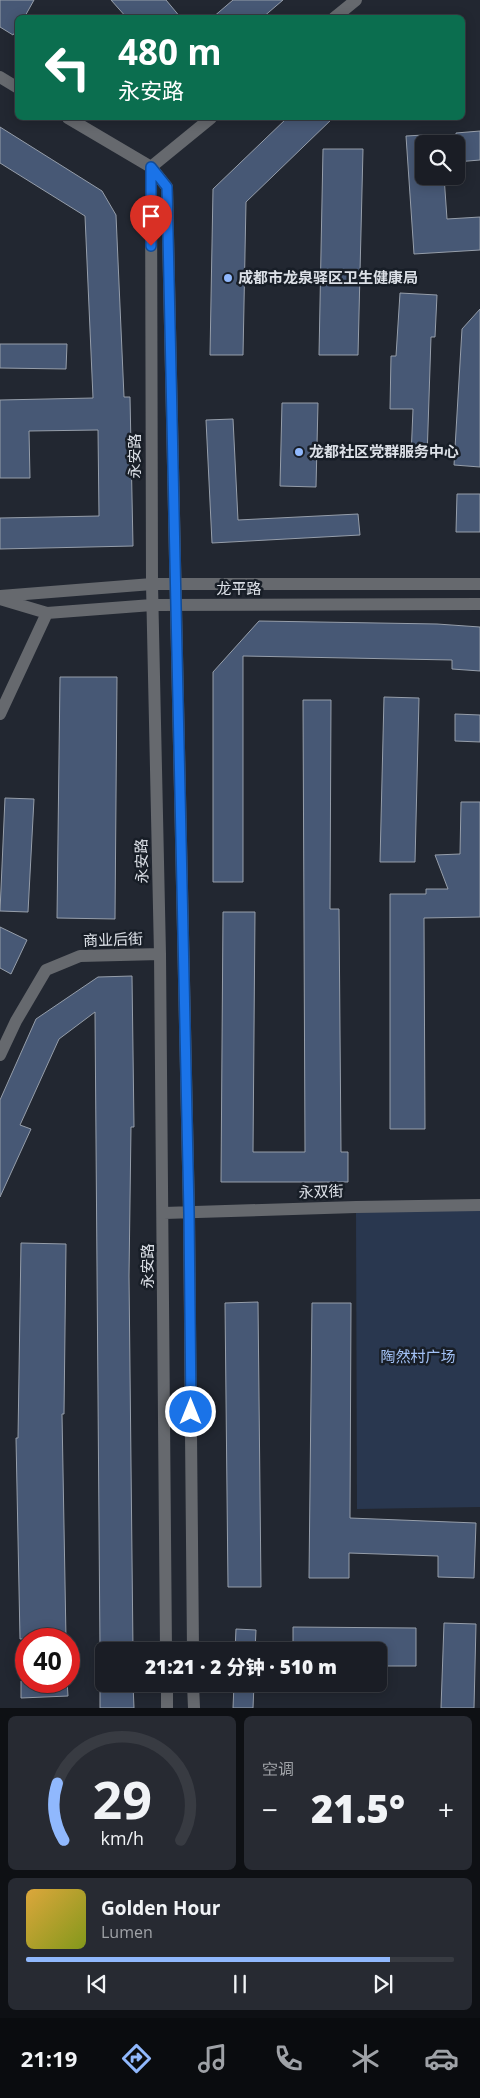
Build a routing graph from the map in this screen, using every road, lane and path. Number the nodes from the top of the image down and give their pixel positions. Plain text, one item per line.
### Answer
1 (356, 0) edge
2 (338, 15) edge
3 (0, 77) edge
4 (15, 86) edge
5 (71, 120) edge
6 (209, 120) edge
7 (151, 167) junction
8 (152, 584) junction
9 (175, 584) junction
10 (480, 584) edge
11 (0, 597) edge
12 (480, 604) edge
13 (152, 605) junction
14 (176, 605) junction
15 (47, 613) junction
16 (0, 714) edge
17 (160, 954) junction
18 (0, 1055) edge
19 (480, 1206) edge
20 (164, 1213) junction
21 (189, 1213) junction
22 (166, 1642) edge
23 (193, 1642) edge
24 (167, 1692) edge
25 (193, 1692) edge
26 (167, 1708) edge
27 (194, 1708) edge

1 - 2 street
3 - 4 street
5 - 7 street
6 - 7 street
7 - 8 street, 永安路
7 - 9 street
8 - 9 street, 龙平路
8 - 11 street, 龙平路
8 - 13 street, 永安路
9 - 10 street, 龙平路
9 - 14 street
11 - 15 street, 龙平路
12 - 14 street, 龙平路
13 - 14 street, 龙平路
13 - 15 street, 龙平路
13 - 17 street, 永安路
14 - 21 street
15 - 16 street
17 - 18 street, 商业后街
17 - 20 street, 永安路
19 - 21 street, 永双街
20 - 21 street, 永双街
20 - 22 street, 永安路
21 - 23 street
24 - 26 street
25 - 27 street

